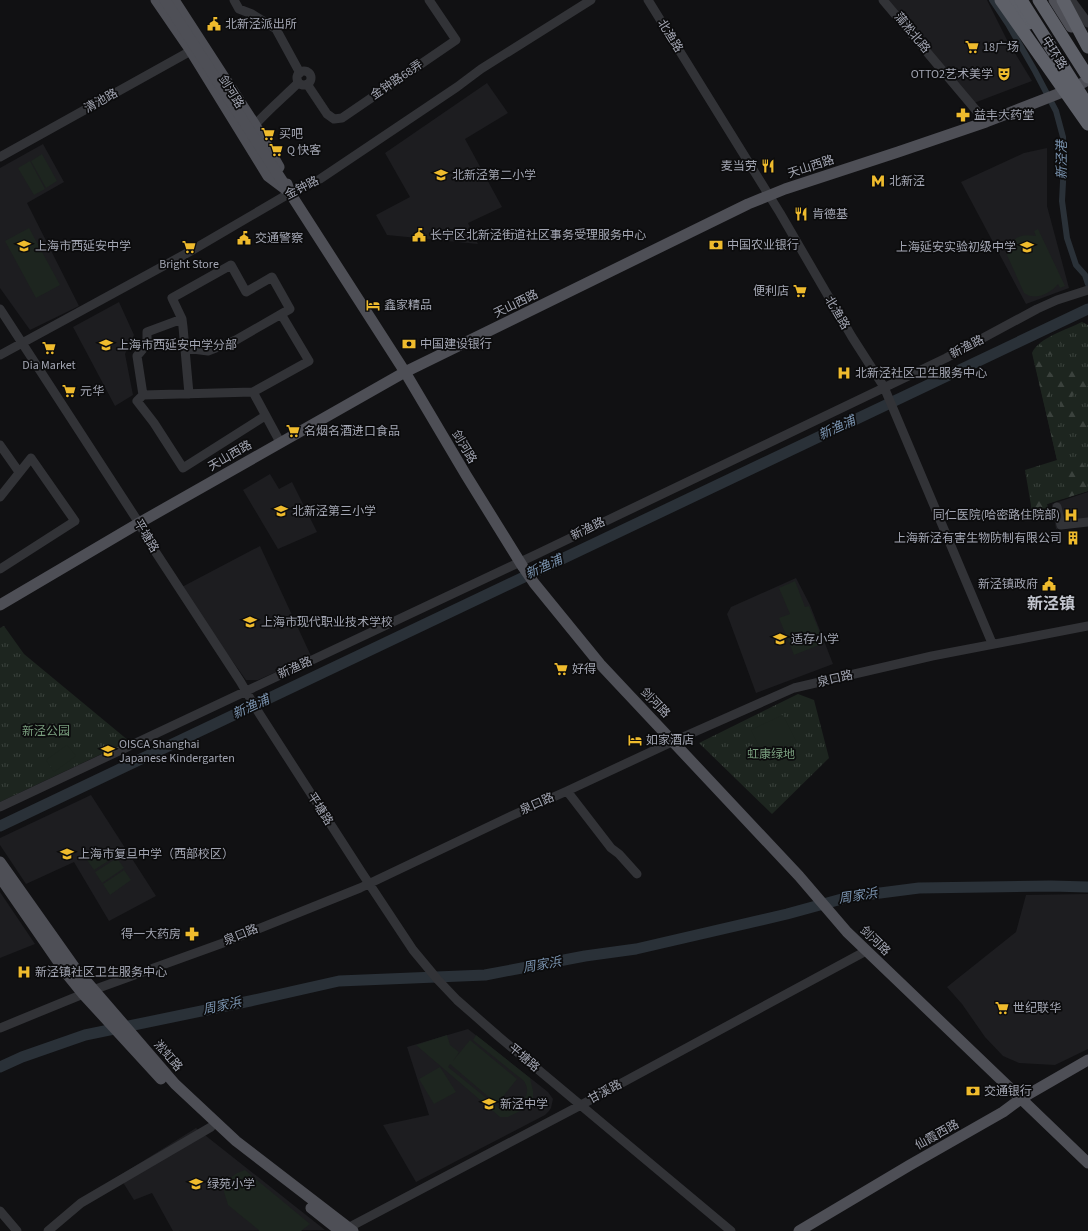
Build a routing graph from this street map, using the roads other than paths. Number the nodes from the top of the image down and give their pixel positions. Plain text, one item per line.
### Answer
1 (156, 0) edge
2 (165, 0) edge
3 (174, 0) edge
4 (234, 0) edge
5 (429, 0) edge
6 (591, 0) edge
7 (648, 0) edge
8 (884, 0) edge
9 (1001, 0) edge
10 (1013, 0) edge
11 (1021, 0) edge
12 (1039, 0) edge
13 (1054, 0) edge
14 (1063, 0) edge
15 (1072, 0) edge
16 (1088, 23) edge
17 (203, 44) junction
18 (1088, 47) edge
19 (191, 51) junction
20 (1088, 53) edge
21 (1052, 56) joint
22 (1088, 77) edge
23 (1088, 80) edge
24 (303, 83) junction
25 (1073, 88) junction
26 (1088, 106) edge
27 (1088, 112) edge
28 (986, 122) junction
29 (1088, 124) edge
30 (255, 125) junction
31 (0, 157) edge
32 (290, 193) junction
33 (768, 195) junction
34 (1088, 290) edge
35 (0, 309) edge
36 (281, 314) junction
37 (182, 319) junction
38 (23, 343) junction
39 (185, 348) junction
40 (0, 355) edge
41 (405, 372) junction
42 (886, 391) junction
43 (253, 392) junction
44 (189, 394) junction
45 (143, 395) junction
46 (265, 416) junction
47 (280, 442) junction
48 (0, 445) edge
49 (19, 472) junction
50 (0, 496) edge
51 (1057, 506) dead end
52 (1088, 522) edge
53 (138, 523) junction
54 (520, 562) junction
55 (0, 569) edge
56 (0, 605) edge
57 (1088, 626) edge
58 (992, 643) junction
59 (248, 695) junction
60 (674, 741) junction
61 (567, 791) junction
62 (0, 807) edge
63 (0, 862) edge
64 (636, 874) dead end
65 (0, 877) edge
66 (370, 884) junction
67 (866, 951) junction
68 (88, 992) junction
69 (0, 1028) edge
70 (131, 1040) junction
71 (1088, 1060) edge
72 (1022, 1098) junction
73 (581, 1105) junction
74 (211, 1127) junction
75 (1088, 1163) edge
76 (0, 1211) edge
77 (346, 1230) edge
78 (17, 1231) edge
79 (48, 1231) edge
80 (731, 1231) edge
81 (798, 1231) edge

1 - 19 main road, 剑河路
2 - 32 main road, bridge
3 - 17 main road, 剑河路
4 - 24 street, 金钟路68弄
5 - 24 street, 金钟路68弄
6 - 32 street, 金钟路
7 - 33 street, 北渔路
8 - 28 street, 蒲淞北路
9 - 29 highway, bridge
10 - 21 highway
11 - 26 highway, 中环路, bridge
12 - 22 highway, 中环路
13 - 20 main road
14 - 18 highway
15 - 16 street
17 - 19 street, 清池路
17 - 30 main road, 剑河路
19 - 31 street, 清池路
19 - 32 main road, 剑河路
21 - 25 main road
23 - 25 main road, 天山西路
24 - 30 street
25 - 27 main road
25 - 28 main road, 天山西路
28 - 33 main road, 天山西路
30 - 32 main road, 剑河路
32 - 38 street, 金钟路
32 - 41 main road, 剑河路
33 - 41 main road, 天山西路
33 - 42 street, 北渔路
34 - 42 street, 新渔路
35 - 38 street, 平塘路
36 - 37 street
36 - 39 street
36 - 43 street
37 - 39 street
37 - 45 street
38 - 40 street, 金钟路
38 - 53 street, 平塘路
39 - 44 street
41 - 47 main road, 天山西路
41 - 54 main road, 剑河路
42 - 54 street, 新渔路
42 - 58 street, 北渔路
43 - 44 street
43 - 46 street
44 - 45 street
45 - 46 street
46 - 47 street
47 - 53 main road, 天山西路
48 - 49 street
49 - 50 street
49 - 55 street
51 - 52 street
53 - 56 main road, 天山西路
53 - 59 street, 平塘路
54 - 59 street, 新渔路
54 - 60 main road, 剑河路
57 - 58 street, 泉口路
58 - 60 street, 泉口路
59 - 62 street, 新渔路
59 - 66 street, 平塘路
60 - 61 street, 泉口路
60 - 67 main road, 剑河路
61 - 64 street
61 - 66 street, 泉口路
63 - 68 main road, 淞虹路
65 - 68 main road, 淞虹路
66 - 68 street, 泉口路
66 - 73 street, 平塘路
67 - 72 main road, 剑河路
67 - 73 street, 甘溪路
68 - 69 street, 泉口路
68 - 70 main road, 淞虹路
70 - 74 main road, 淞虹路
70 - 77 main road, 淞虹路
71 - 72 main road, 仙霞西路
72 - 75 main road, 剑河路
72 - 81 main road, 仙霞西路
73 - 77 street, 甘溪路
73 - 80 street, 平塘路
74 - 77 main road, 淞虹路
74 - 79 street
76 - 78 street

